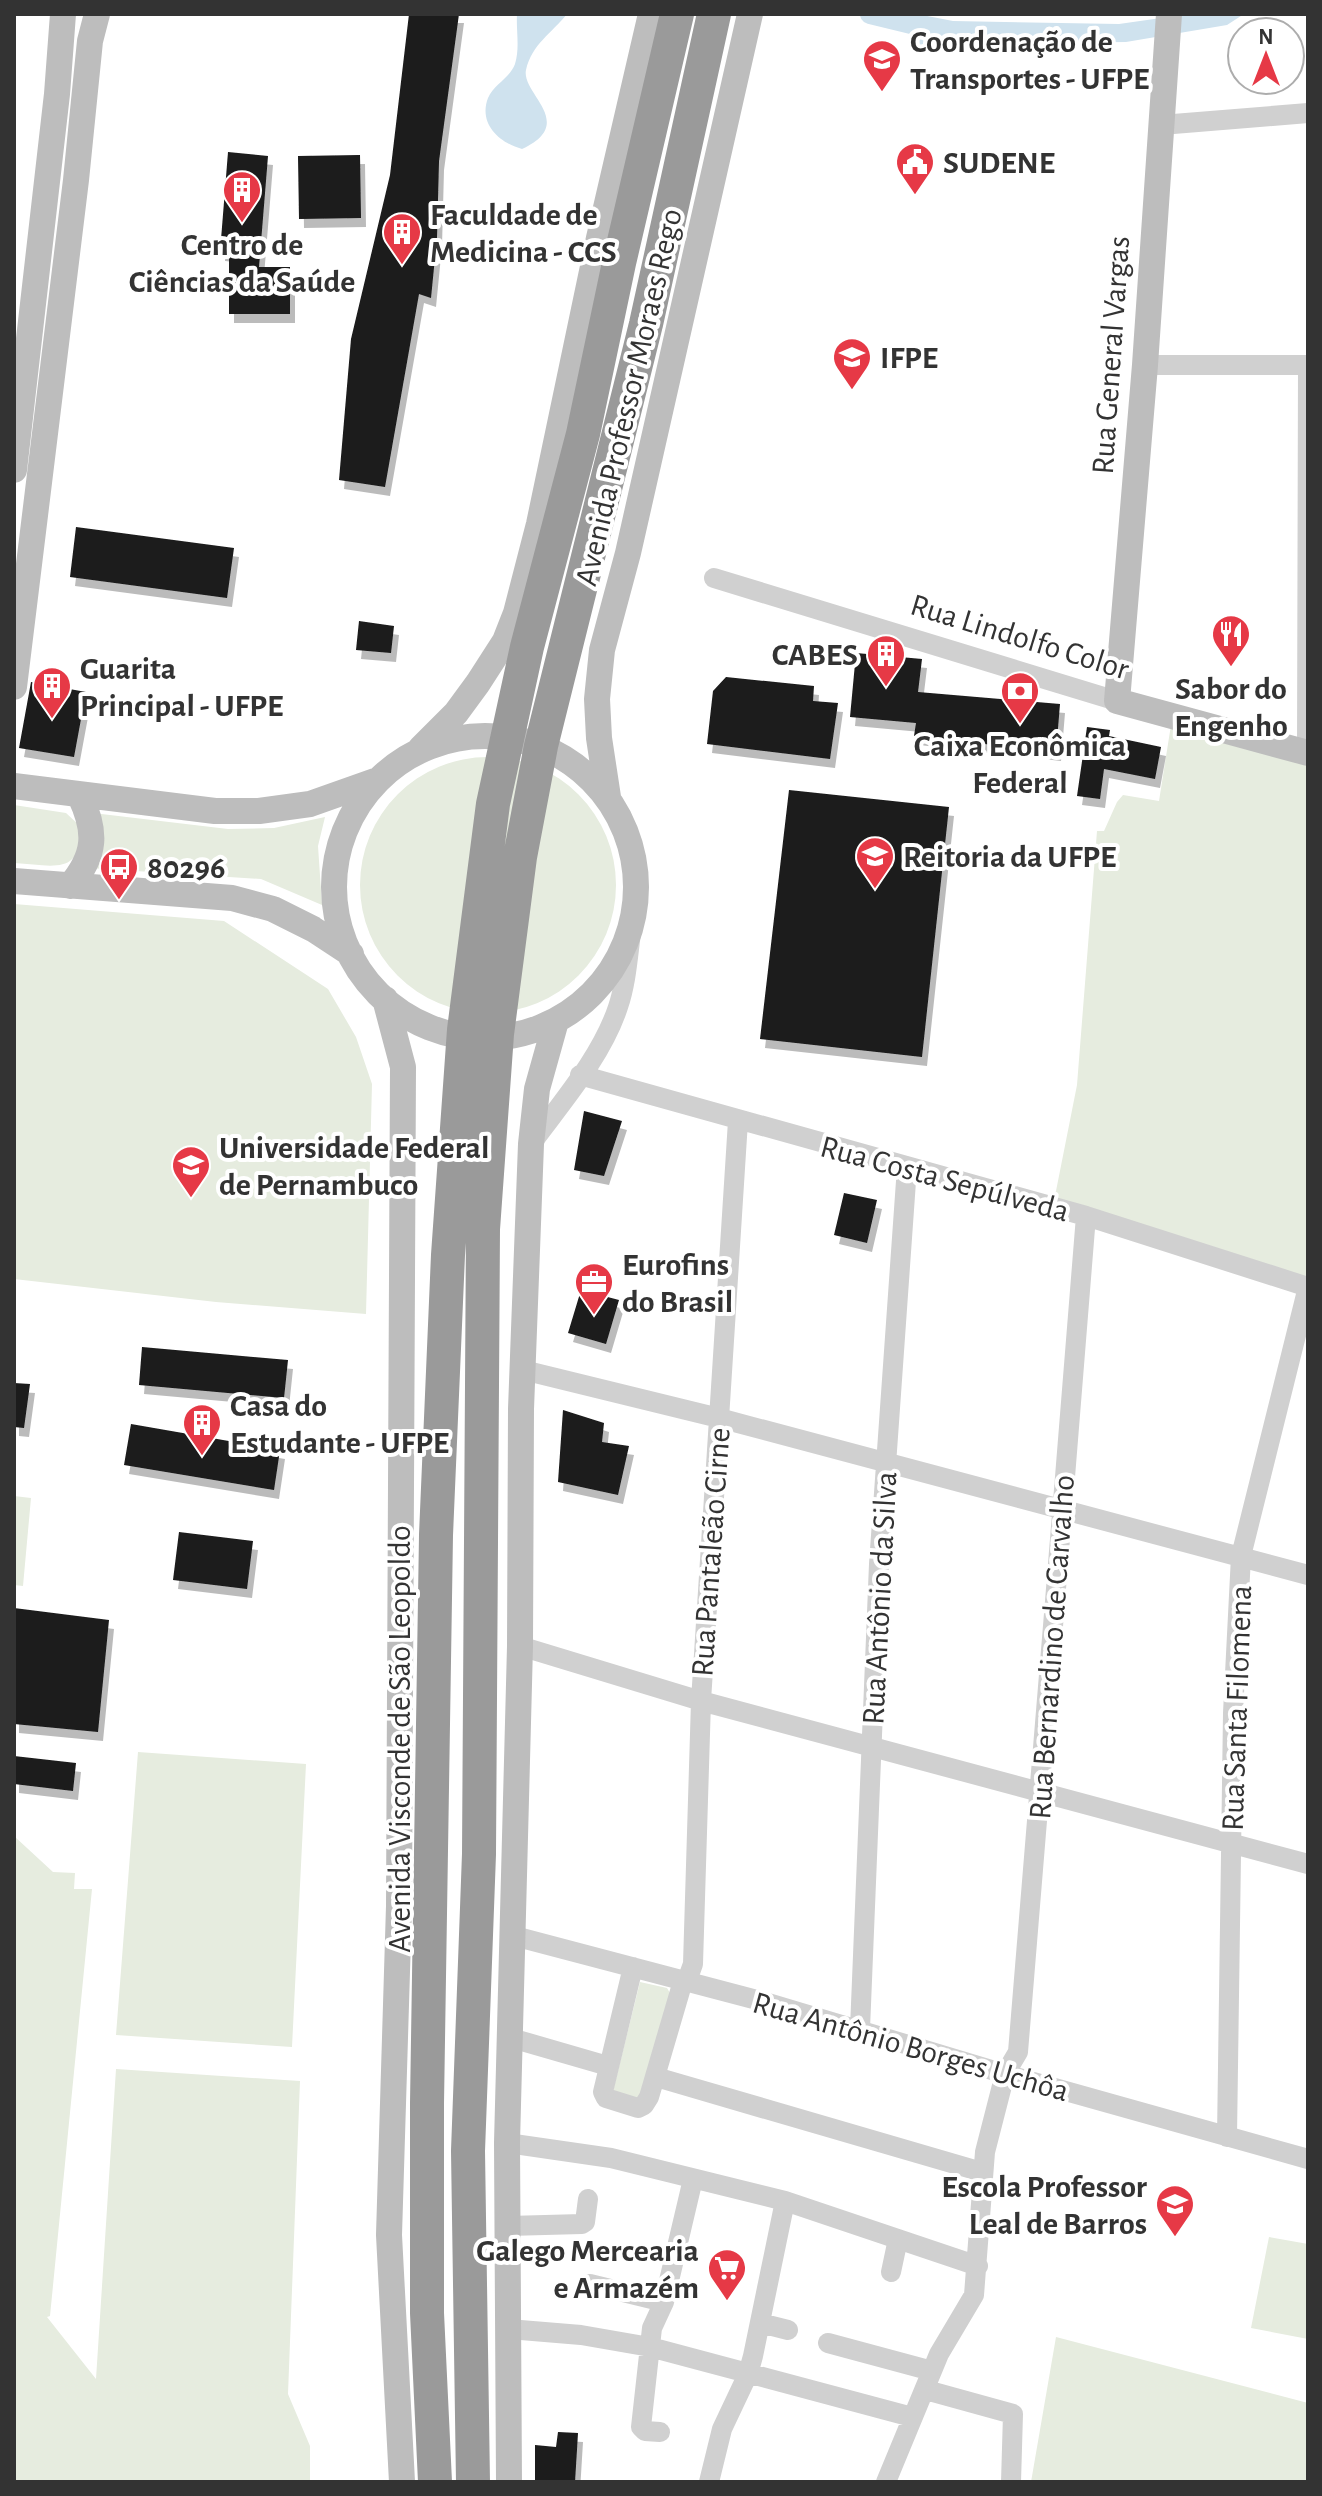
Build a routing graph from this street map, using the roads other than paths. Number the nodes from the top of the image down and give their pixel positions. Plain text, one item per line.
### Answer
1 (63, 14) edge
2 (97, 14) edge
3 (651, 14) edge
4 (677, 14) edge
5 (714, 14) edge
6 (750, 14) edge
7 (1168, 27) edge
8 (1308, 113) edge
9 (1161, 125) junction
10 (1145, 365) junction
11 (1308, 365) edge
12 (14, 470) edge
13 (714, 578) dead end
14 (14, 687) edge
15 (1117, 701) junction
16 (419, 751) junction
17 (1308, 753) edge
18 (382, 779) junction
19 (14, 786) edge
20 (80, 796) junction
21 (608, 797) junction
22 (14, 881) edge
23 (70, 886) junction
24 (632, 926) junction
25 (351, 954) junction
26 (385, 999) junction
27 (556, 1021) junction
28 (580, 1075) junction
29 (738, 1121) junction
30 (531, 1144) junction
31 (907, 1167) junction
32 (1086, 1216) junction
33 (1308, 1287) edge
34 (523, 1370) junction
35 (719, 1418) junction
36 (887, 1463) junction
37 (1060, 1510) junction
38 (1241, 1556) junction
39 (1308, 1575) edge
40 (520, 1646) junction
41 (701, 1701) junction
42 (870, 1746) junction
43 (1041, 1791) junction
44 (1232, 1843) junction
45 (1308, 1864) edge
46 (514, 1936) junction
47 (633, 1967) junction
48 (683, 1981) junction
49 (860, 2029) junction
50 (511, 2038) junction
51 (608, 2066) junction
52 (1005, 2074) junction
53 (656, 2077) junction
54 (1227, 2137) junction
55 (507, 2143) junction
56 (1308, 2159) edge
57 (982, 2172) junction
58 (693, 2179) junction
59 (588, 2199) dead end
60 (785, 2201) junction
61 (507, 2226) junction
62 (898, 2239) junction
63 (978, 2266) junction
64 (891, 2272) dead end
65 (590, 2284) dead end
66 (664, 2302) junction
67 (760, 2323) junction
68 (508, 2329) junction
69 (788, 2330) dead end
70 (828, 2343) dead end
71 (650, 2347) junction
72 (748, 2374) junction
73 (929, 2380) junction
74 (912, 2417) junction
75 (660, 2432) dead end
76 (402, 2482) edge
77 (435, 2482) edge
78 (473, 2482) edge
79 (509, 2482) edge
80 (709, 2482) edge
81 (886, 2482) edge
82 (1011, 2482) edge

1 - 12 main road
2 - 14 main road
3 - 16 main road, Avenida Professor Moraes Rego
4 - 77 highway, Avenida Visconde de São Leopoldo
5 - 78 highway
6 - 21 main road, Avenida Professor Moraes Rego
7 - 9 main road, Rua General Vargas
8 - 9 street
9 - 10 main road, Rua General Vargas
10 - 11 street
10 - 15 main road, Rua General Vargas
11 - 17 street
13 - 15 street, Rua Lindolfo Color
15 - 17 main road, Rua Lindolfo Color
16 - 18 main road
16 - 21 main road
18 - 20 main road
18 - 25 main road
19 - 20 main road
20 - 23 main road
21 - 24 main road
22 - 23 main road
23 - 25 main road
24 - 27 main road
24 - 28 street
25 - 26 main road
26 - 27 main road
26 - 76 main road, Avenida Visconde de São Leopoldo
27 - 30 main road
28 - 29 street, Rua Costa Sepúlveda
28 - 30 street
29 - 31 street, Rua Costa Sepúlveda
29 - 35 street, Rua Pantaleão Cirne
30 - 34 main road
31 - 32 street, Rua Costa Sepúlveda
31 - 36 street, Rua Antônio da Silva
32 - 33 street, Rua Costa Sepúlveda
32 - 37 street, Rua Bernardino de Carvalho
33 - 38 street, Rua Santa Filomena
34 - 35 street
34 - 40 main road
35 - 36 street
35 - 41 street, Rua Pantaleão Cirne
36 - 37 street
36 - 42 street, Rua Antônio da Silva
37 - 38 street
37 - 43 street, Rua Bernardino de Carvalho
38 - 39 street
38 - 44 street, Rua Santa Filomena
40 - 41 street
40 - 46 main road
41 - 42 street
41 - 48 street, Rua Pantaleão Cirne
42 - 43 street
42 - 49 street, Rua Antônio da Silva
43 - 44 street
43 - 52 street, Rua Bernardino de Carvalho
44 - 45 street
44 - 54 street, Rua Santa Filomena
46 - 47 street, Rua Antônio Borges Uchôa
46 - 50 main road
47 - 48 street, Rua Antônio Borges Uchôa
47 - 51 street
48 - 49 street, Rua Antônio Borges Uchôa
48 - 53 street, Rua Pantaleão Cirne
49 - 52 street, Rua Antônio Borges Uchôa
50 - 51 street
50 - 55 main road
51 - 53 street, Rua Pantaleão Cirne
52 - 54 street, Rua Antônio Borges Uchôa
52 - 57 street, Rua Bernardino de Carvalho
53 - 57 street
54 - 56 street, Rua Antônio Borges Uchôa
55 - 58 street
55 - 61 main road
57 - 63 street, Rua Bernardino de Carvalho
58 - 60 street
58 - 66 street
59 - 61 street
60 - 62 street
60 - 67 street
61 - 68 main road
62 - 63 street
62 - 64 street
63 - 73 street, Rua Bernardino de Carvalho
65 - 66 street
66 - 71 street
67 - 69 street
67 - 72 street
68 - 71 street
68 - 79 main road
70 - 73 street
71 - 72 street
71 - 75 street
72 - 74 street
72 - 80 street
73 - 74 street, Rua Bernardino de Carvalho
73 - 82 street
74 - 81 street, Rua Bernardino de Carvalho

